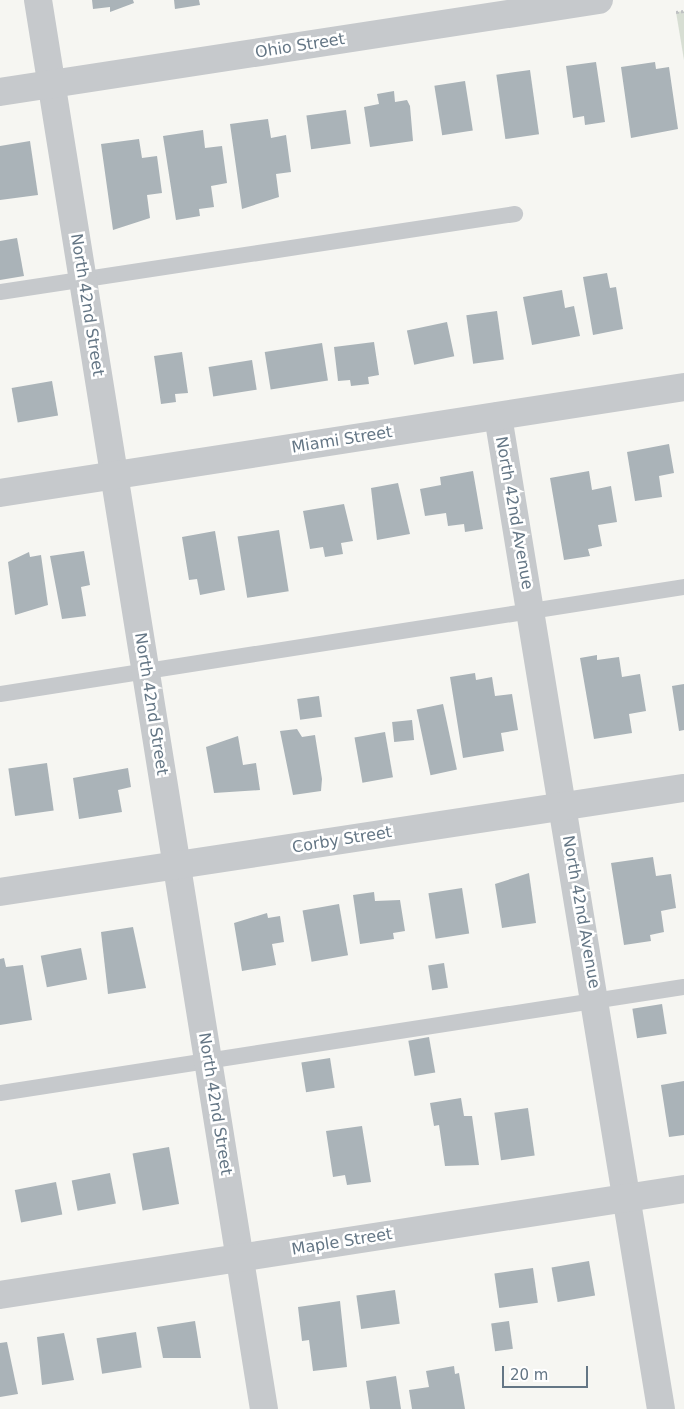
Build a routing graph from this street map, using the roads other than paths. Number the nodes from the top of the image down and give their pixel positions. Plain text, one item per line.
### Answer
1 (38, 0) edge
2 (599, 0) edge
3 (52, 84) junction
4 (0, 92) edge
5 (515, 214) dead end
6 (83, 280) junction
7 (0, 292) edge
8 (684, 387) edge
9 (498, 416) junction
10 (115, 476) junction
11 (0, 493) edge
12 (684, 587) edge
13 (531, 610) junction
14 (146, 671) junction
15 (0, 694) edge
16 (684, 788) edge
17 (563, 807) junction
18 (176, 864) junction
19 (0, 892) edge
20 (684, 987) edge
21 (597, 1000) junction
22 (208, 1061) junction
23 (0, 1093) edge
24 (684, 1190) edge
25 (628, 1198) junction
26 (240, 1257) junction
27 (0, 1295) edge
28 (264, 1409) edge
29 (661, 1409) edge

1 - 3 street, North 42nd Street
2 - 3 street, Ohio Street
3 - 4 street, Ohio Street
3 - 6 street, North 42nd Street
5 - 6 lane
6 - 7 lane
6 - 10 street, North 42nd Street
8 - 9 street, Miami Street
9 - 10 street, Miami Street
9 - 13 street, North 42nd Avenue
10 - 11 street, Miami Street
10 - 14 street, North 42nd Street
12 - 13 lane
13 - 14 lane
13 - 17 street, North 42nd Avenue
14 - 15 lane
14 - 18 street, North 42nd Street
16 - 17 street, Corby Street
17 - 18 street, Corby Street
17 - 21 street, North 42nd Avenue
18 - 19 street, Corby Street
18 - 22 street, North 42nd Street
20 - 21 lane
21 - 22 lane
21 - 25 street, North 42nd Avenue
22 - 23 lane
22 - 26 street, North 42nd Street
24 - 25 street, Maple Street
25 - 26 street, Maple Street
25 - 29 street, North 42nd Avenue
26 - 27 street, Maple Street
26 - 28 street, North 42nd Street

